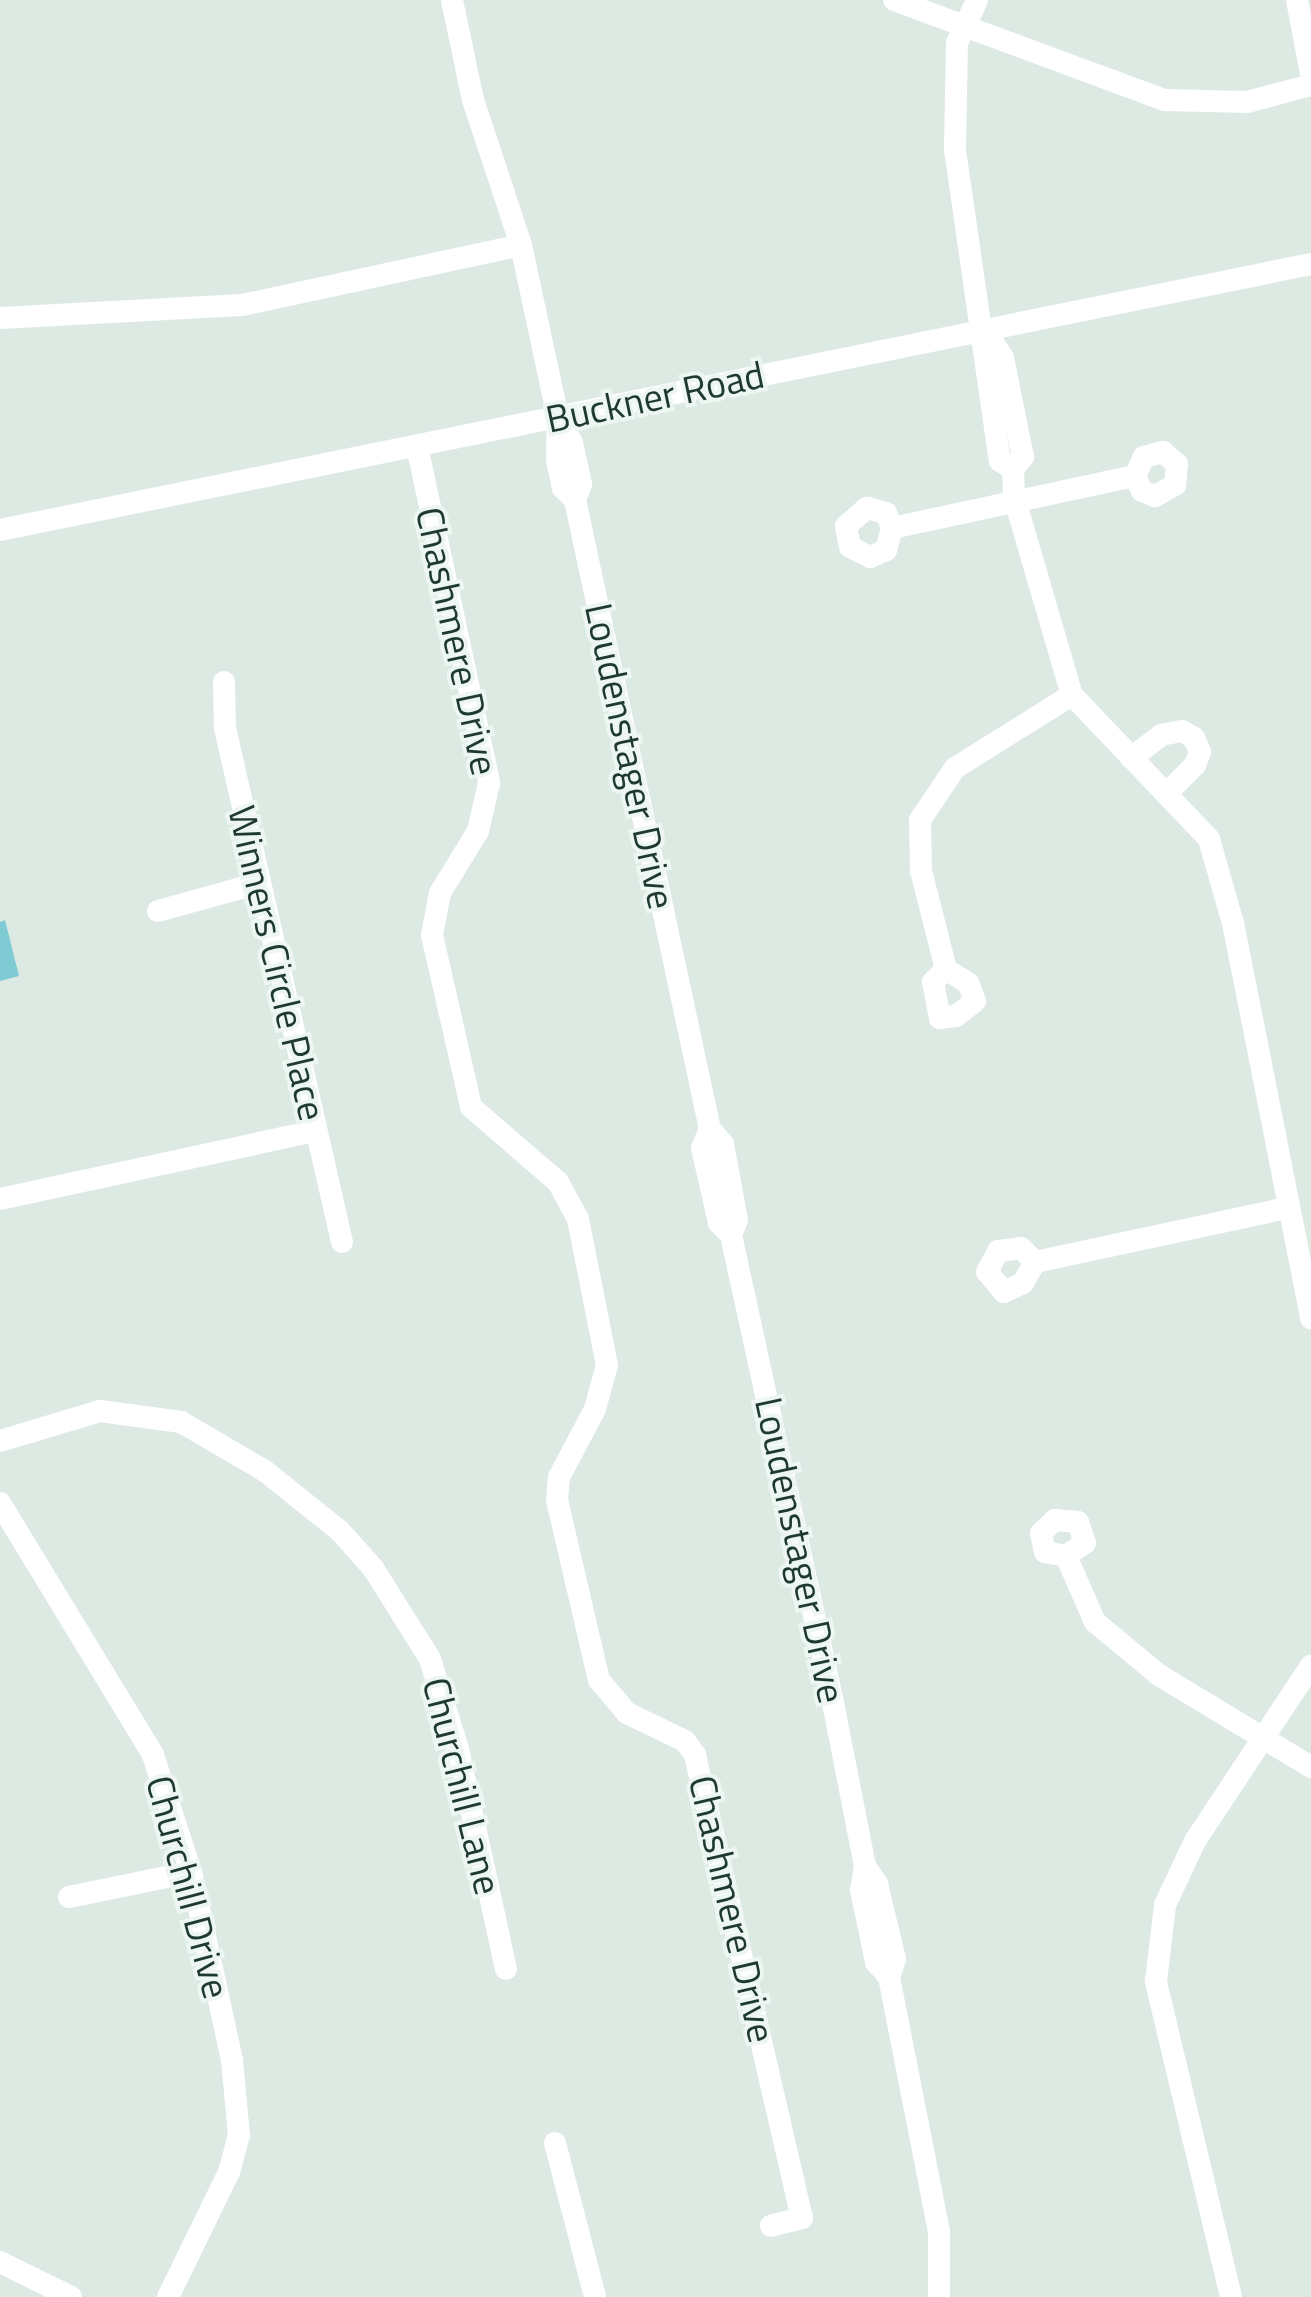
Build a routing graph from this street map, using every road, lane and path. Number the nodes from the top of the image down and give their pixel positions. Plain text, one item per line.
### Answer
1 (452, 0) edge
2 (894, 0) edge
3 (977, 0) edge
4 (1297, 0) edge
5 (964, 24) junction
6 (1311, 74) edge
7 (1311, 85) edge
8 (521, 245) junction
9 (1311, 264) edge
10 (0, 318) edge
11 (985, 328) junction
12 (558, 417) junction
13 (417, 446) junction
14 (1135, 476) dead end
15 (1014, 497) junction
16 (892, 528) dead end
17 (0, 530) edge
18 (224, 682) dead end
19 (1072, 695) junction
20 (1132, 758) junction
21 (1166, 794) junction
22 (258, 883) junction
23 (158, 911) dead end
24 (946, 969) dead end
25 (315, 1131) junction
26 (0, 1200) edge
27 (1286, 1208) junction
28 (342, 1242) dead end
29 (1034, 1262) dead end
30 (1311, 1318) edge
31 (0, 1441) edge
32 (0, 1503) edge
33 (1066, 1556) dead end
34 (1311, 1666) edge
35 (1265, 1738) junction
36 (1311, 1767) edge
37 (191, 1872) junction
38 (69, 1897) dead end
39 (506, 1969) dead end
40 (555, 2143) dead end
41 (770, 2226) dead end
42 (0, 2262) edge
43 (70, 2297) edge
44 (168, 2297) edge
45 (594, 2297) edge
46 (939, 2297) edge
47 (1231, 2297) edge

1 - 8 street, Loudenstager Drive
2 - 5 street
3 - 5 street
4 - 6 street
5 - 7 street
5 - 11 street
8 - 10 street
8 - 12 street, Loudenstager Drive
9 - 11 street, Buckner Road
11 - 12 street, Buckner Road
11 - 15 street
12 - 13 street, Buckner Road
12 - 46 street, Loudenstager Drive
13 - 17 street, Buckner Road
13 - 41 street, Chashmere Drive
14 - 15 street
15 - 16 street
15 - 19 street
18 - 22 street, Winners Circle Place
19 - 20 street
19 - 24 street
20 - 21 street
20 - 21 street
21 - 27 street
22 - 23 street
22 - 25 street, Winners Circle Place
25 - 26 street
25 - 28 street, Winners Circle Place
27 - 29 street
27 - 30 street
31 - 39 street, Churchill Lane
32 - 37 street, Churchill Drive
33 - 35 street
34 - 35 street
35 - 36 street
35 - 47 street
37 - 38 street
37 - 44 street, Churchill Drive
40 - 45 street
42 - 43 street

